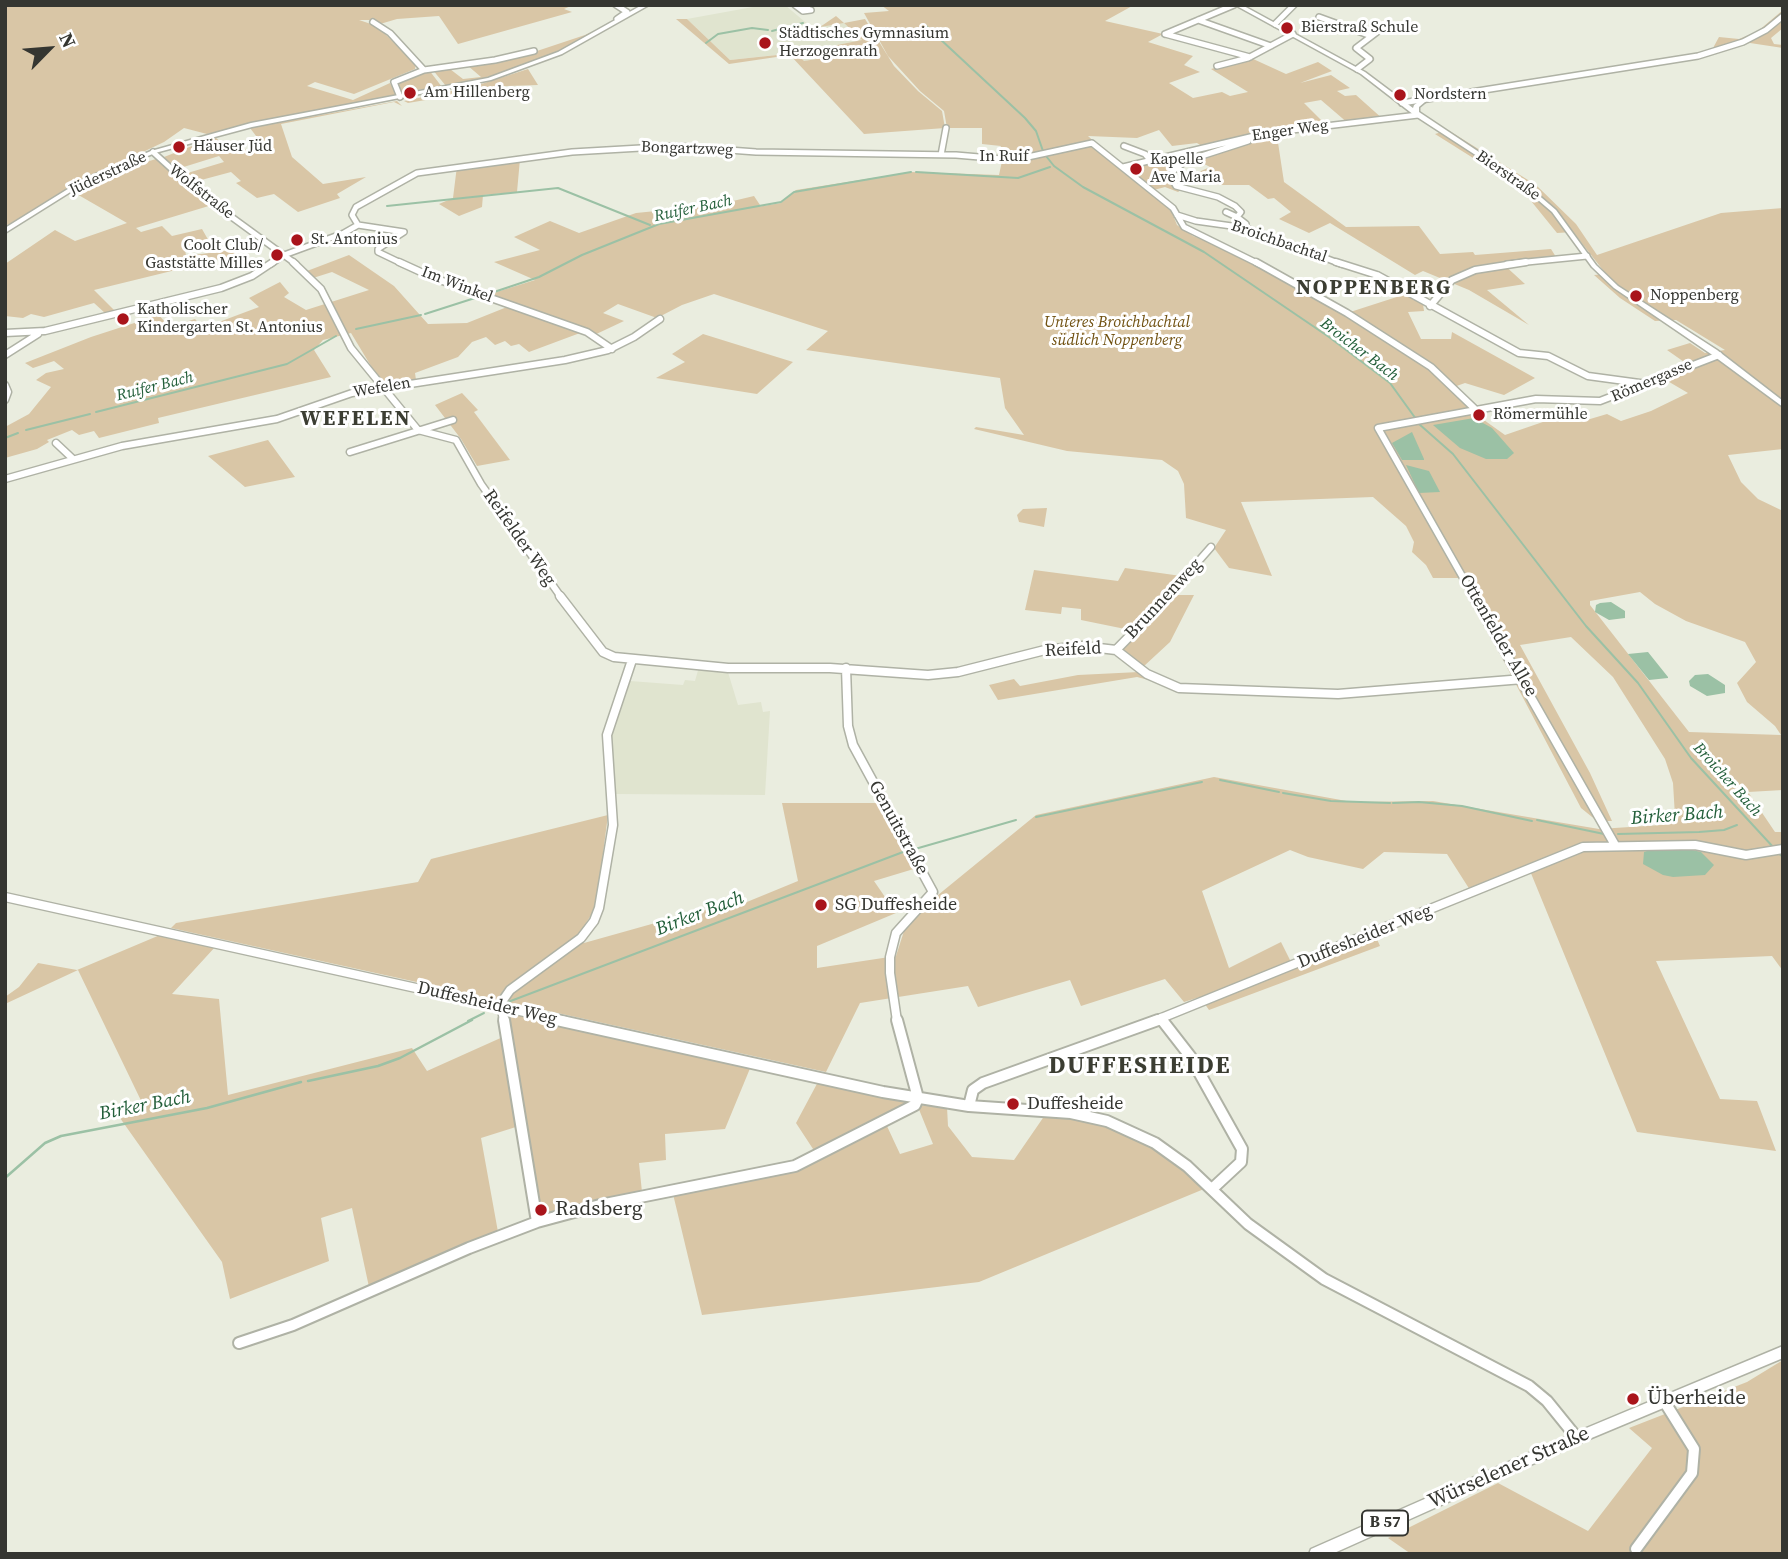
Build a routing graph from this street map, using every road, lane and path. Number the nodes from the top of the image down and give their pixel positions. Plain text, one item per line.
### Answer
1 (616, 5) edge
2 (646, 5) edge
3 (1236, 5) edge
4 (1294, 5) edge
5 (1783, 16) edge
6 (1318, 17) dead end
7 (617, 19) dead end
8 (1198, 20) junction
9 (373, 22) dead end
10 (1275, 24) junction
11 (1377, 32) dead end
12 (1293, 34) junction
13 (1371, 36) junction
14 (1271, 46) junction
15 (534, 51) dead end
16 (1250, 57) junction
17 (1217, 66) dead end
18 (1357, 69) junction
19 (424, 70) junction
20 (400, 97) junction
21 (1423, 101) junction
22 (1402, 103) junction
23 (1417, 115) junction
24 (946, 128) dead end
25 (1267, 133) junction
26 (1124, 146) dead end
27 (153, 152) junction
28 (941, 155) junction
29 (1151, 161) junction
30 (1123, 166) junction
31 (1226, 212) dead end
32 (1177, 215) junction
33 (1237, 217) junction
34 (358, 225) junction
35 (1246, 228) junction
36 (9, 229) edge
37 (284, 255) junction
38 (1587, 256) junction
39 (1430, 306) junction
40 (660, 319) dead end
41 (45, 331) junction
42 (5, 333) edge
43 (611, 349) junction
44 (5, 355) edge
45 (1719, 355) junction
46 (1647, 384) junction
47 (5, 385) edge
48 (383, 389) junction
49 (5, 400) edge
50 (1783, 405) edge
51 (1477, 411) junction
52 (453, 420) dead end
53 (1378, 428) joint
54 (418, 430) junction
55 (56, 443) dead end
56 (350, 452) dead end
57 (74, 459) junction
58 (5, 479) edge
59 (1211, 547) dead end
60 (1116, 650) junction
61 (614, 657) joint
62 (632, 660) junction
63 (846, 668) junction
64 (1523, 679) junction
65 (1615, 845) junction
66 (1778, 850) edge
67 (5, 897) edge
68 (502, 1006) junction
69 (1161, 1018) junction
70 (918, 1098) junction
71 (969, 1106) junction
72 (1212, 1189) junction
73 (537, 1222) junction
74 (239, 1343) dead end
75 (1783, 1352) edge
76 (1664, 1401) junction
77 (1577, 1438) junction
78 (1636, 1549) dead end
79 (1316, 1554) edge

1 - 7 street
2 - 20 main road, Jüderstraße
3 - 8 street
3 - 10 main road, Bierstraße
4 - 10 street
5 - 21 street
6 - 13 street
8 - 14 street
8 - 16 street
9 - 19 street
10 - 12 main road, Bierstraße
11 - 13 street
12 - 14 street
12 - 18 main road, Bierstraße
13 - 18 street
14 - 16 street
15 - 19 street
16 - 17 street
18 - 22 main road, Bierstraße
19 - 20 street
20 - 27 main road, Jüderstraße
21 - 22 street
21 - 23 main road
22 - 23 main road, Bierstraße
23 - 25 street, Enger Weg
23 - 38 main road, Bierstraße
24 - 28 street
25 - 29 street, Enger Weg
25 - 33 street
26 - 29 street
27 - 36 main road, Jüderstraße
27 - 37 street, Wolfstraße
28 - 30 street, In Ruif
28 - 34 street, Bongartzweg
29 - 30 street, Enger Weg
30 - 32 street
31 - 33 street
32 - 35 street, Broichbachtal
32 - 51 street
33 - 35 street
34 - 37 street
34 - 43 street, Im Winkel
35 - 39 street, Broichbachtal
37 - 41 street
37 - 48 street, Wolfstraße
38 - 39 street
38 - 45 main road, Bierstraße
39 - 46 street, Broichbachtal
40 - 43 street, Wefelen
41 - 42 street
41 - 44 street
43 - 48 street, Wefelen
45 - 46 street, Römergasse
45 - 50 main road, Bierstraße
46 - 51 street, Römergasse
47 - 49 street
48 - 54 street
48 - 57 street, Wefelen
51 - 53 street, Römergasse
52 - 54 street
53 - 64 street, Ottenfelder Allee
54 - 56 street
54 - 61 street, Reifelder Weg
55 - 57 street
57 - 58 street, Wefelen
59 - 60 street, Brunnenweg
60 - 63 street, Reifeld
60 - 64 street, Reifeld
61 - 62 street, Reifeld
62 - 63 street, Reifeld
62 - 68 street
63 - 70 street, Genuitstraße
64 - 65 street, Ottenfelder Allee
65 - 66 street, Duffesheider Weg
65 - 69 street, Duffesheider Weg
67 - 68 street, Duffesheider Weg
68 - 70 street, Duffesheider Weg
68 - 73 street
69 - 71 street, Duffesheider Weg
69 - 72 street
70 - 71 street, Duffesheider Weg
70 - 73 street
71 - 72 street, Duffesheider Weg
72 - 77 street, Duffesheider Weg
73 - 74 street
75 - 76 main road, Würselener Straße / B 57
76 - 77 main road, Würselener Straße / B 57
76 - 78 street
77 - 79 main road, Würselener Straße / B 57

